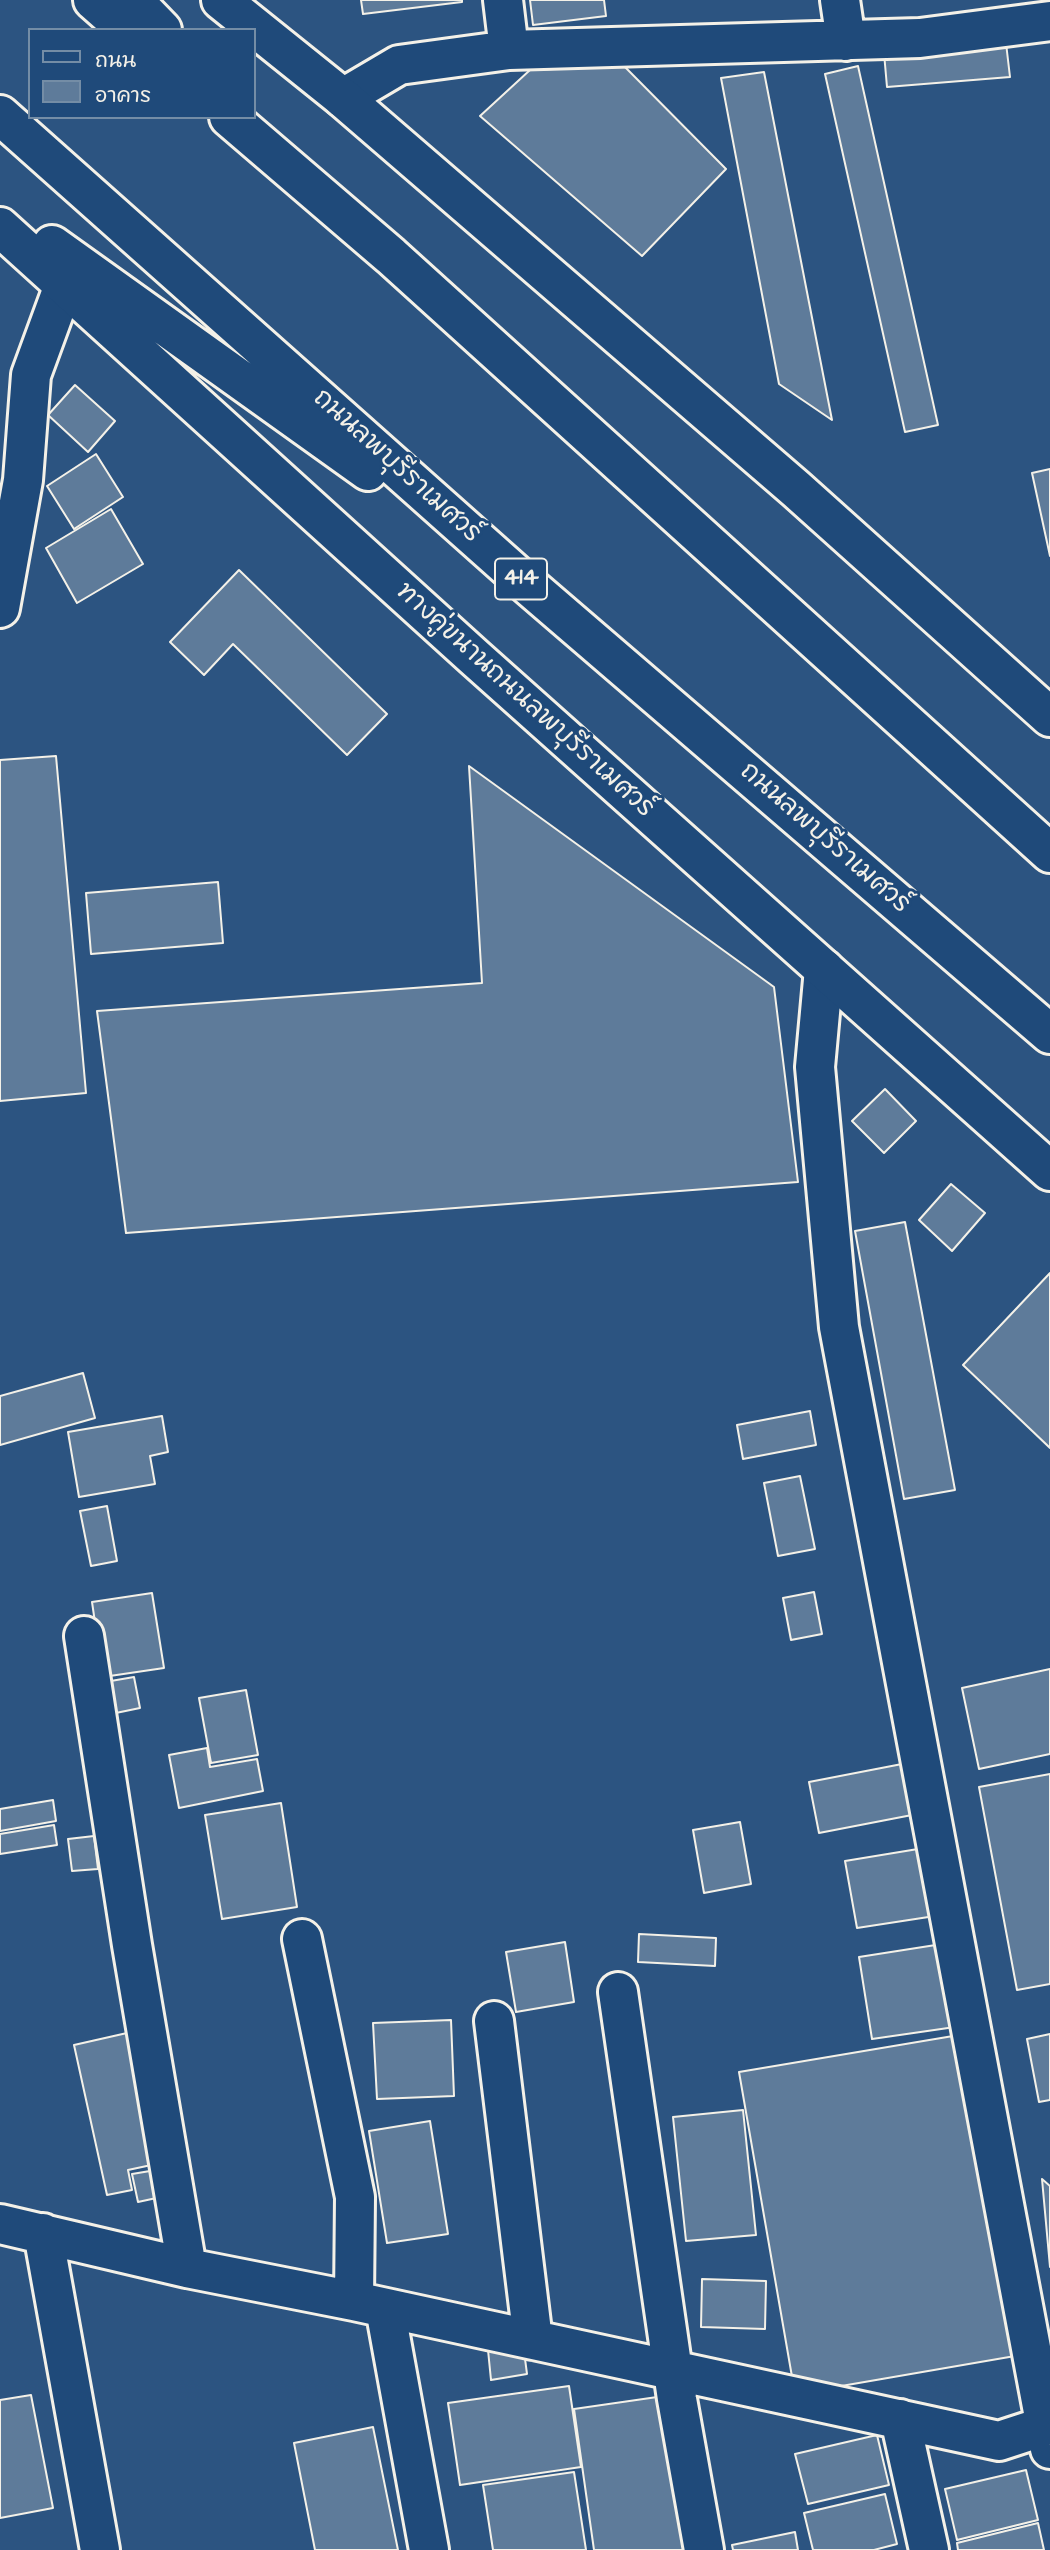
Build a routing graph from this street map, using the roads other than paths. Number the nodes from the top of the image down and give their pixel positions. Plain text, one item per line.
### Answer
1 (93, 0) edge
2 (134, 0) edge
3 (220, 0) edge
4 (503, 0) edge
5 (840, 0) edge
6 (1050, 21) edge
7 (125, 28) edge
8 (160, 28) edge
9 (255, 28) edge
10 (256, 29) edge
11 (846, 41) junction
12 (509, 51) junction
13 (343, 98) junction
14 (0, 115) edge
15 (231, 119) edge
16 (251, 119) edge
17 (0, 205) edge
18 (0, 228) edge
19 (391, 256) junction
20 (64, 285) junction
21 (529, 586) junction
22 (0, 607) edge
23 (1050, 717) edge
24 (1050, 853) edge
25 (824, 969) junction
26 (1050, 1034) edge
27 (1050, 1171) edge
28 (84, 1636) dead end
29 (302, 1939) dead end
30 (618, 1992) dead end
31 (494, 2021) dead end
32 (0, 2224) edge
33 (43, 2233) junction
34 (187, 2268) junction
35 (370, 2304) junction
36 (533, 2340) junction
37 (674, 2370) junction
38 (900, 2419) junction
39 (1049, 2430) edge
40 (100, 2550) edge
41 (429, 2550) edge
42 (704, 2550) edge
43 (929, 2550) edge

1 - 7 main road
2 - 8 main road
3 - 9 main road
4 - 12 main road
5 - 11 main road
6 - 11 main road
10 - 13 main road
11 - 12 main road
12 - 13 main road
13 - 23 main road
14 - 21 main road, ถนนลพบุรีราเมศวร์ / 414
15 - 19 main road
16 - 19 main road
17 - 21 main road
18 - 20 main road, ทางคู่ขนานถนนลพบุรีราเมศวร์
19 - 24 main road
20 - 22 main road
20 - 25 main road, ทางคู่ขนานถนนลพบุรีราเมศวร์
21 - 26 main road, ถนนลพบุรีราเมศวร์ / 414
25 - 27 main road, ทางคู่ขนานถนนลพบุรีราเมศวร์
25 - 39 main road
28 - 34 main road
29 - 35 main road
30 - 37 main road
31 - 36 main road
32 - 33 main road
33 - 34 main road
33 - 40 main road
34 - 35 main road
35 - 36 main road
35 - 41 main road
36 - 37 main road
37 - 38 main road
37 - 42 main road
38 - 39 main road
38 - 43 main road

